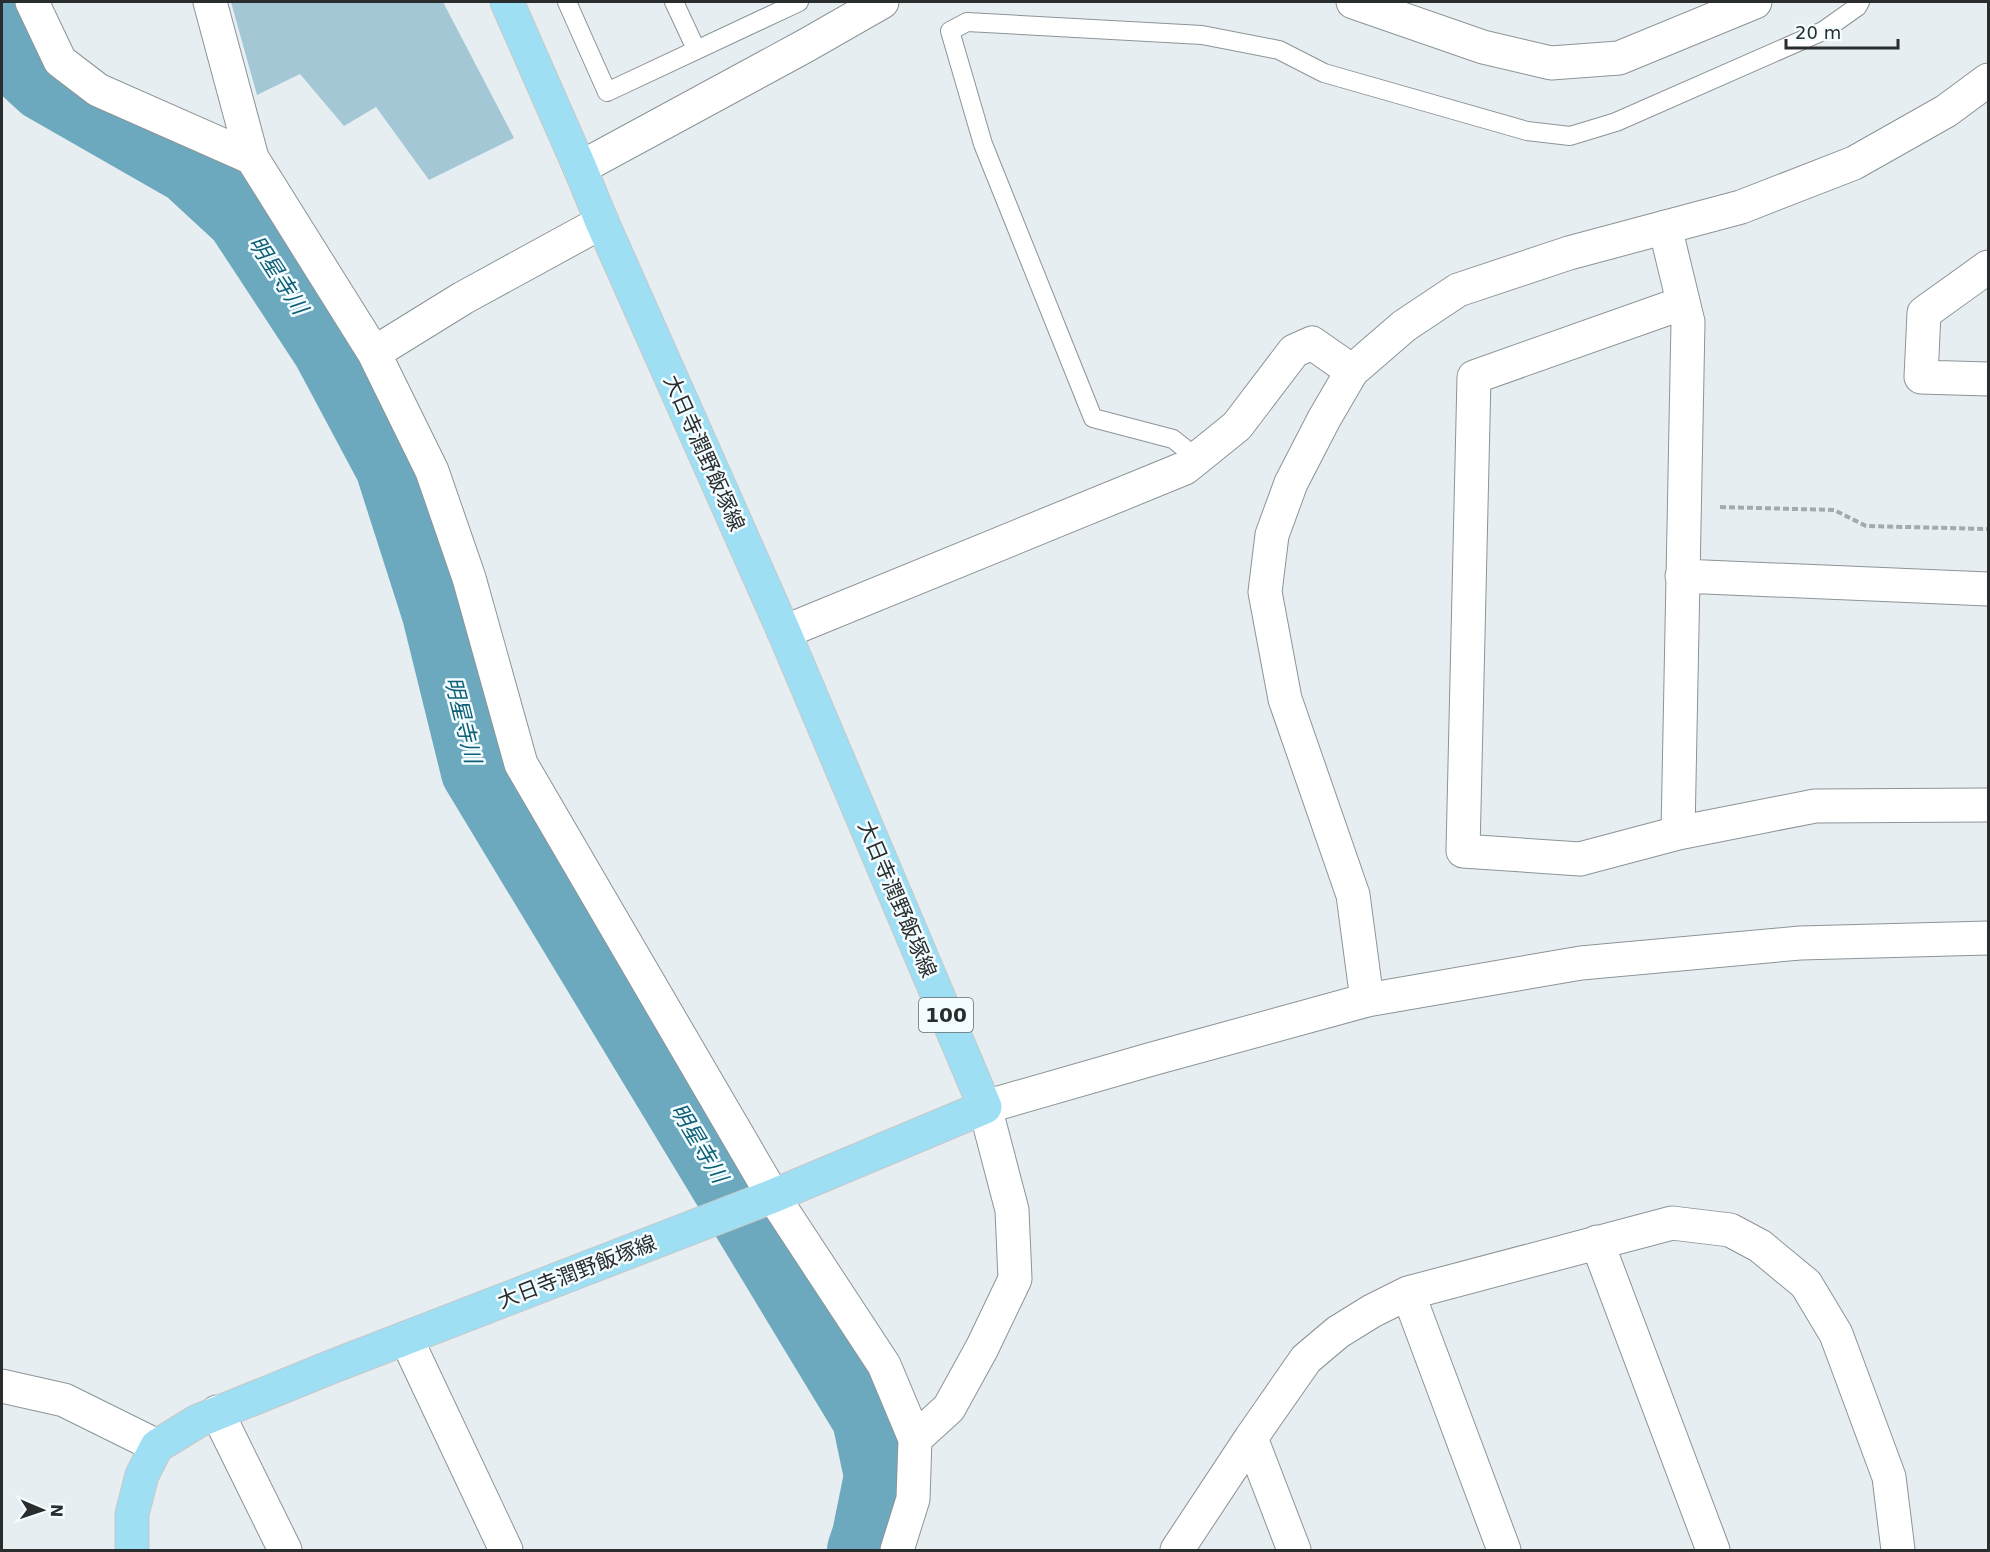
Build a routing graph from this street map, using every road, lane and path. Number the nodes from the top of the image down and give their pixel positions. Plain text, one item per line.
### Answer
1 (32, 2) edge
2 (210, 2) edge
3 (507, 2) edge
4 (567, 2) edge
5 (674, 2) edge
6 (799, 2) edge
7 (882, 2) edge
8 (1353, 2) edge
9 (1755, 2) edge
10 (1860, 2) edge
11 (772, 7) edge
12 (696, 49) junction
13 (1989, 80) edge
14 (252, 158) junction
15 (580, 168) junction
16 (602, 222) junction
17 (1665, 227) junction
18 (1989, 267) edge
19 (1683, 303) junction
20 (374, 353) junction
21 (1352, 371) junction
22 (1989, 379) edge
23 (1197, 458) junction
24 (1717, 507) dead end
25 (1989, 529) edge
26 (1682, 576) junction
27 (1989, 589) edge
28 (784, 632) junction
29 (1989, 805) edge
30 (1678, 833) junction
31 (1989, 938) edge
32 (1367, 1000) junction
33 (985, 1107) junction
34 (773, 1196) junction
35 (1597, 1242) junction
36 (1408, 1293) junction
37 (406, 1338) junction
38 (2, 1386) edge
39 (217, 1412) junction
40 (915, 1438) junction
41 (1251, 1438) junction
42 (157, 1446) junction
43 (132, 1551) edge
44 (285, 1551) edge
45 (506, 1551) edge
46 (897, 1551) edge
47 (1177, 1551) edge
48 (1293, 1551) edge
49 (1504, 1551) edge
50 (1713, 1551) edge
51 (1898, 1551) edge

1 - 14 street
2 - 14 street
3 - 15 main road, 大日寺潤野飯塚線 / 100
4 - 12 lane
5 - 12 lane
6 - 11 lane
7 - 15 street
8 - 9 street
10 - 23 lane
11 - 12 lane
13 - 17 street
14 - 20 street
15 - 16 main road, 大日寺潤野飯塚線 / 100
16 - 20 street
16 - 28 main road, 大日寺潤野飯塚線 / 100
17 - 19 street
17 - 21 street
18 - 22 street
19 - 26 street
19 - 30 street
20 - 34 street
21 - 23 street
21 - 32 street
23 - 28 street
24 - 25 path
26 - 27 street
26 - 30 street
28 - 33 main road, 大日寺潤野飯塚線 / 100
29 - 30 street
31 - 32 street
32 - 33 street
33 - 34 main road, 大日寺潤野飯塚線
33 - 40 street
34 - 37 main road, 大日寺潤野飯塚線
34 - 40 street
35 - 36 street
35 - 50 street
35 - 51 street
36 - 41 street
36 - 49 street
37 - 39 main road, 大日寺潤野飯塚線
37 - 45 street
38 - 42 street
39 - 42 main road, 大日寺潤野飯塚線
39 - 44 street
40 - 46 street
41 - 47 street
41 - 48 street
42 - 43 main road

